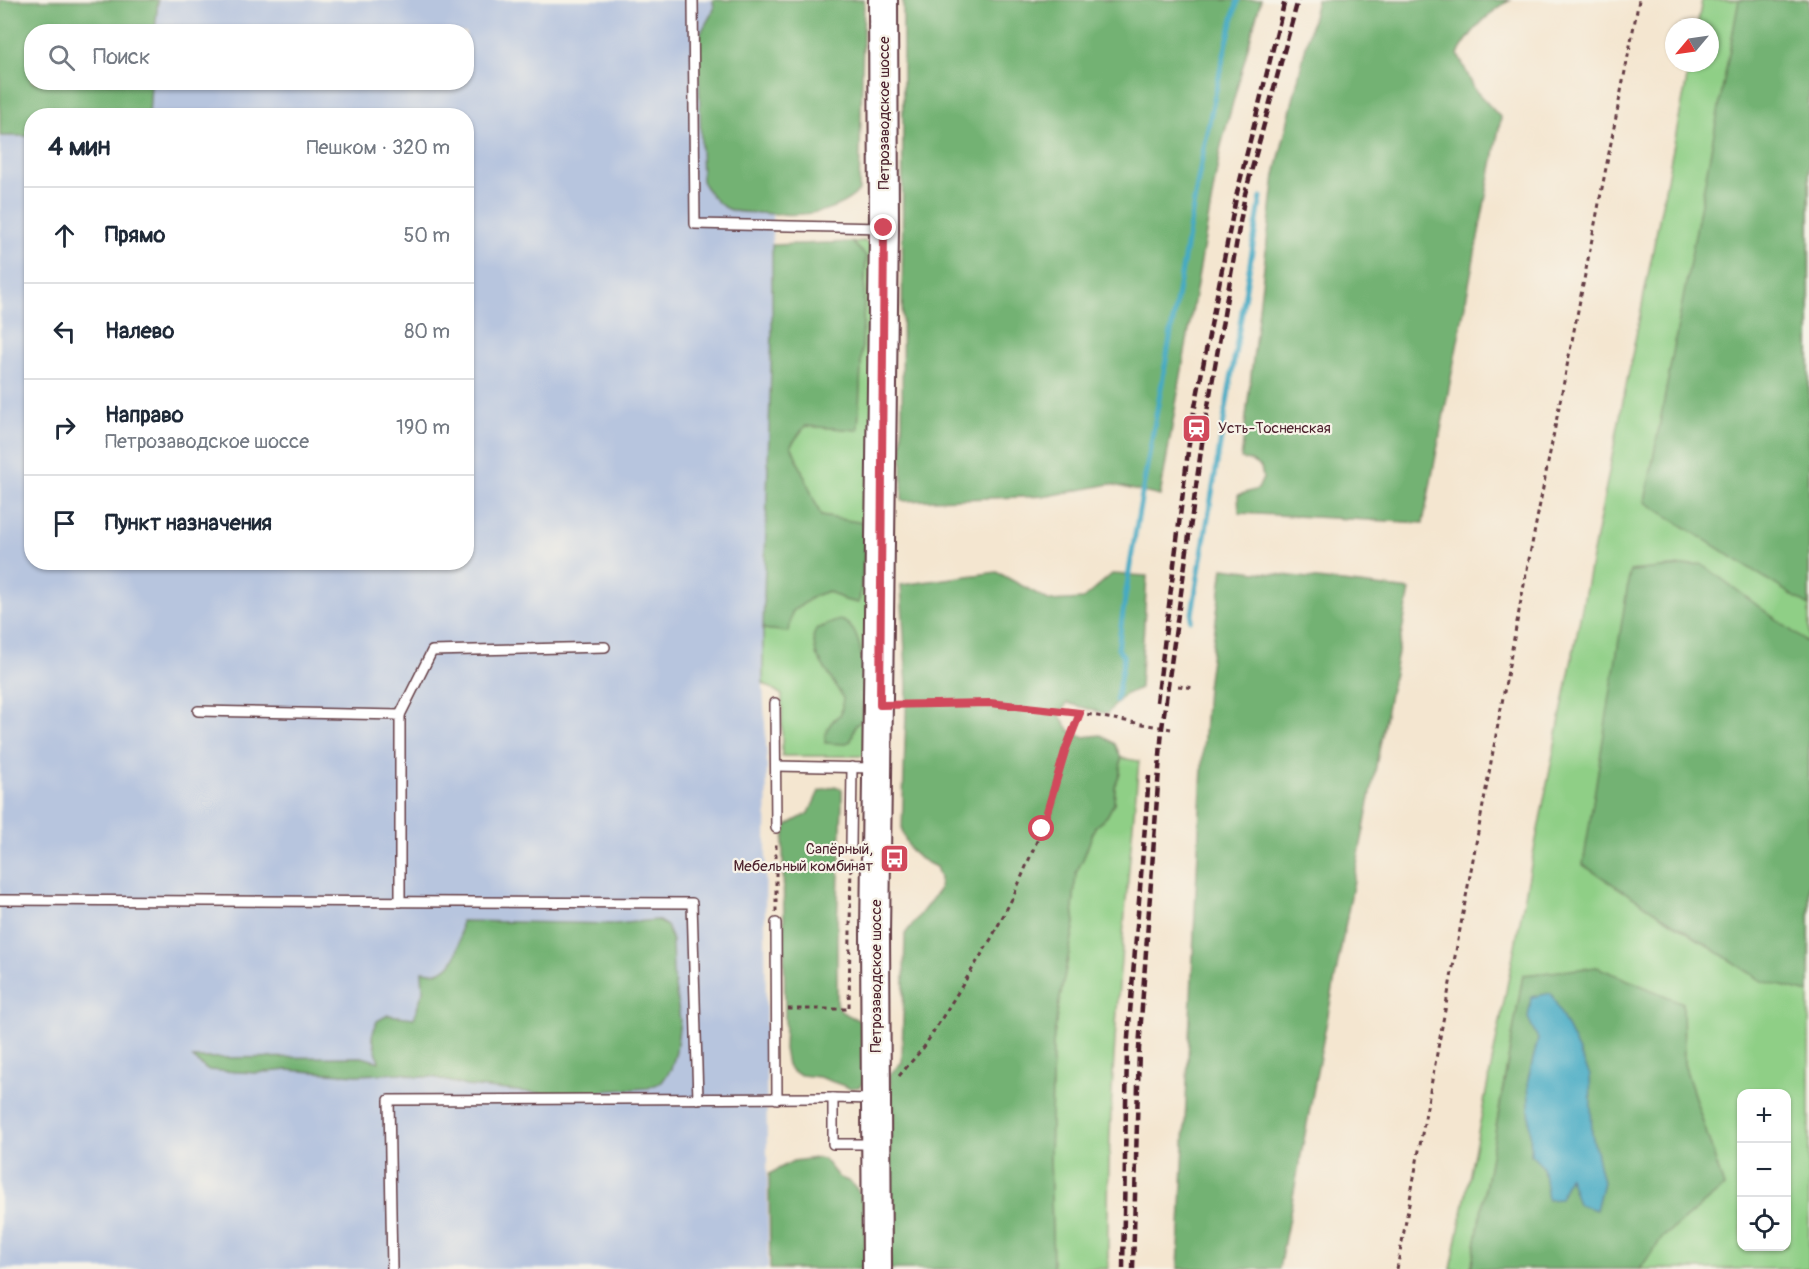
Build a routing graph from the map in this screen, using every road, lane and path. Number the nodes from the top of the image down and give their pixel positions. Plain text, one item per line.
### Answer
1 (693, 0) edge
2 (884, 0) edge
3 (1639, 0) edge
4 (884, 228) junction
5 (605, 647) dead end
6 (1178, 686) dead end
7 (1195, 688) dead end
8 (775, 703) dead end
9 (880, 705) junction
10 (198, 711) dead end
11 (1080, 713) junction
12 (400, 715) junction
13 (1171, 729) dead end
14 (776, 766) junction
15 (865, 767) junction
16 (776, 828) joint
17 (851, 845) joint
18 (0, 900) edge
19 (400, 902) junction
20 (776, 923) joint
21 (777, 1008) junction
22 (833, 1098) junction
23 (698, 1099) junction
24 (777, 1099) junction
25 (876, 1099) junction
26 (877, 1144) junction
27 (392, 1269) edge
28 (877, 1269) edge
29 (1396, 1269) edge

1 - 4 lane
2 - 4 main road, Петрозаводское шоссе
3 - 29 path
4 - 9 main road, Петрозаводское шоссе
5 - 12 lane
6 - 7 path
8 - 14 lane
9 - 11 path
9 - 15 main road, Петрозаводское шоссе
10 - 12 lane
11 - 13 path
11 - 25 path
12 - 19 lane
14 - 15 lane
14 - 16 lane
15 - 17 lane
15 - 25 main road, Петрозаводское шоссе
16 - 20 path
17 - 21 path
18 - 19 lane
19 - 23 lane
20 - 21 lane
21 - 24 lane
22 - 24 lane
22 - 25 lane
22 - 26 lane
23 - 24 lane
23 - 27 lane
25 - 26 main road, Петрозаводское шоссе
26 - 28 main road, Петрозаводское шоссе

